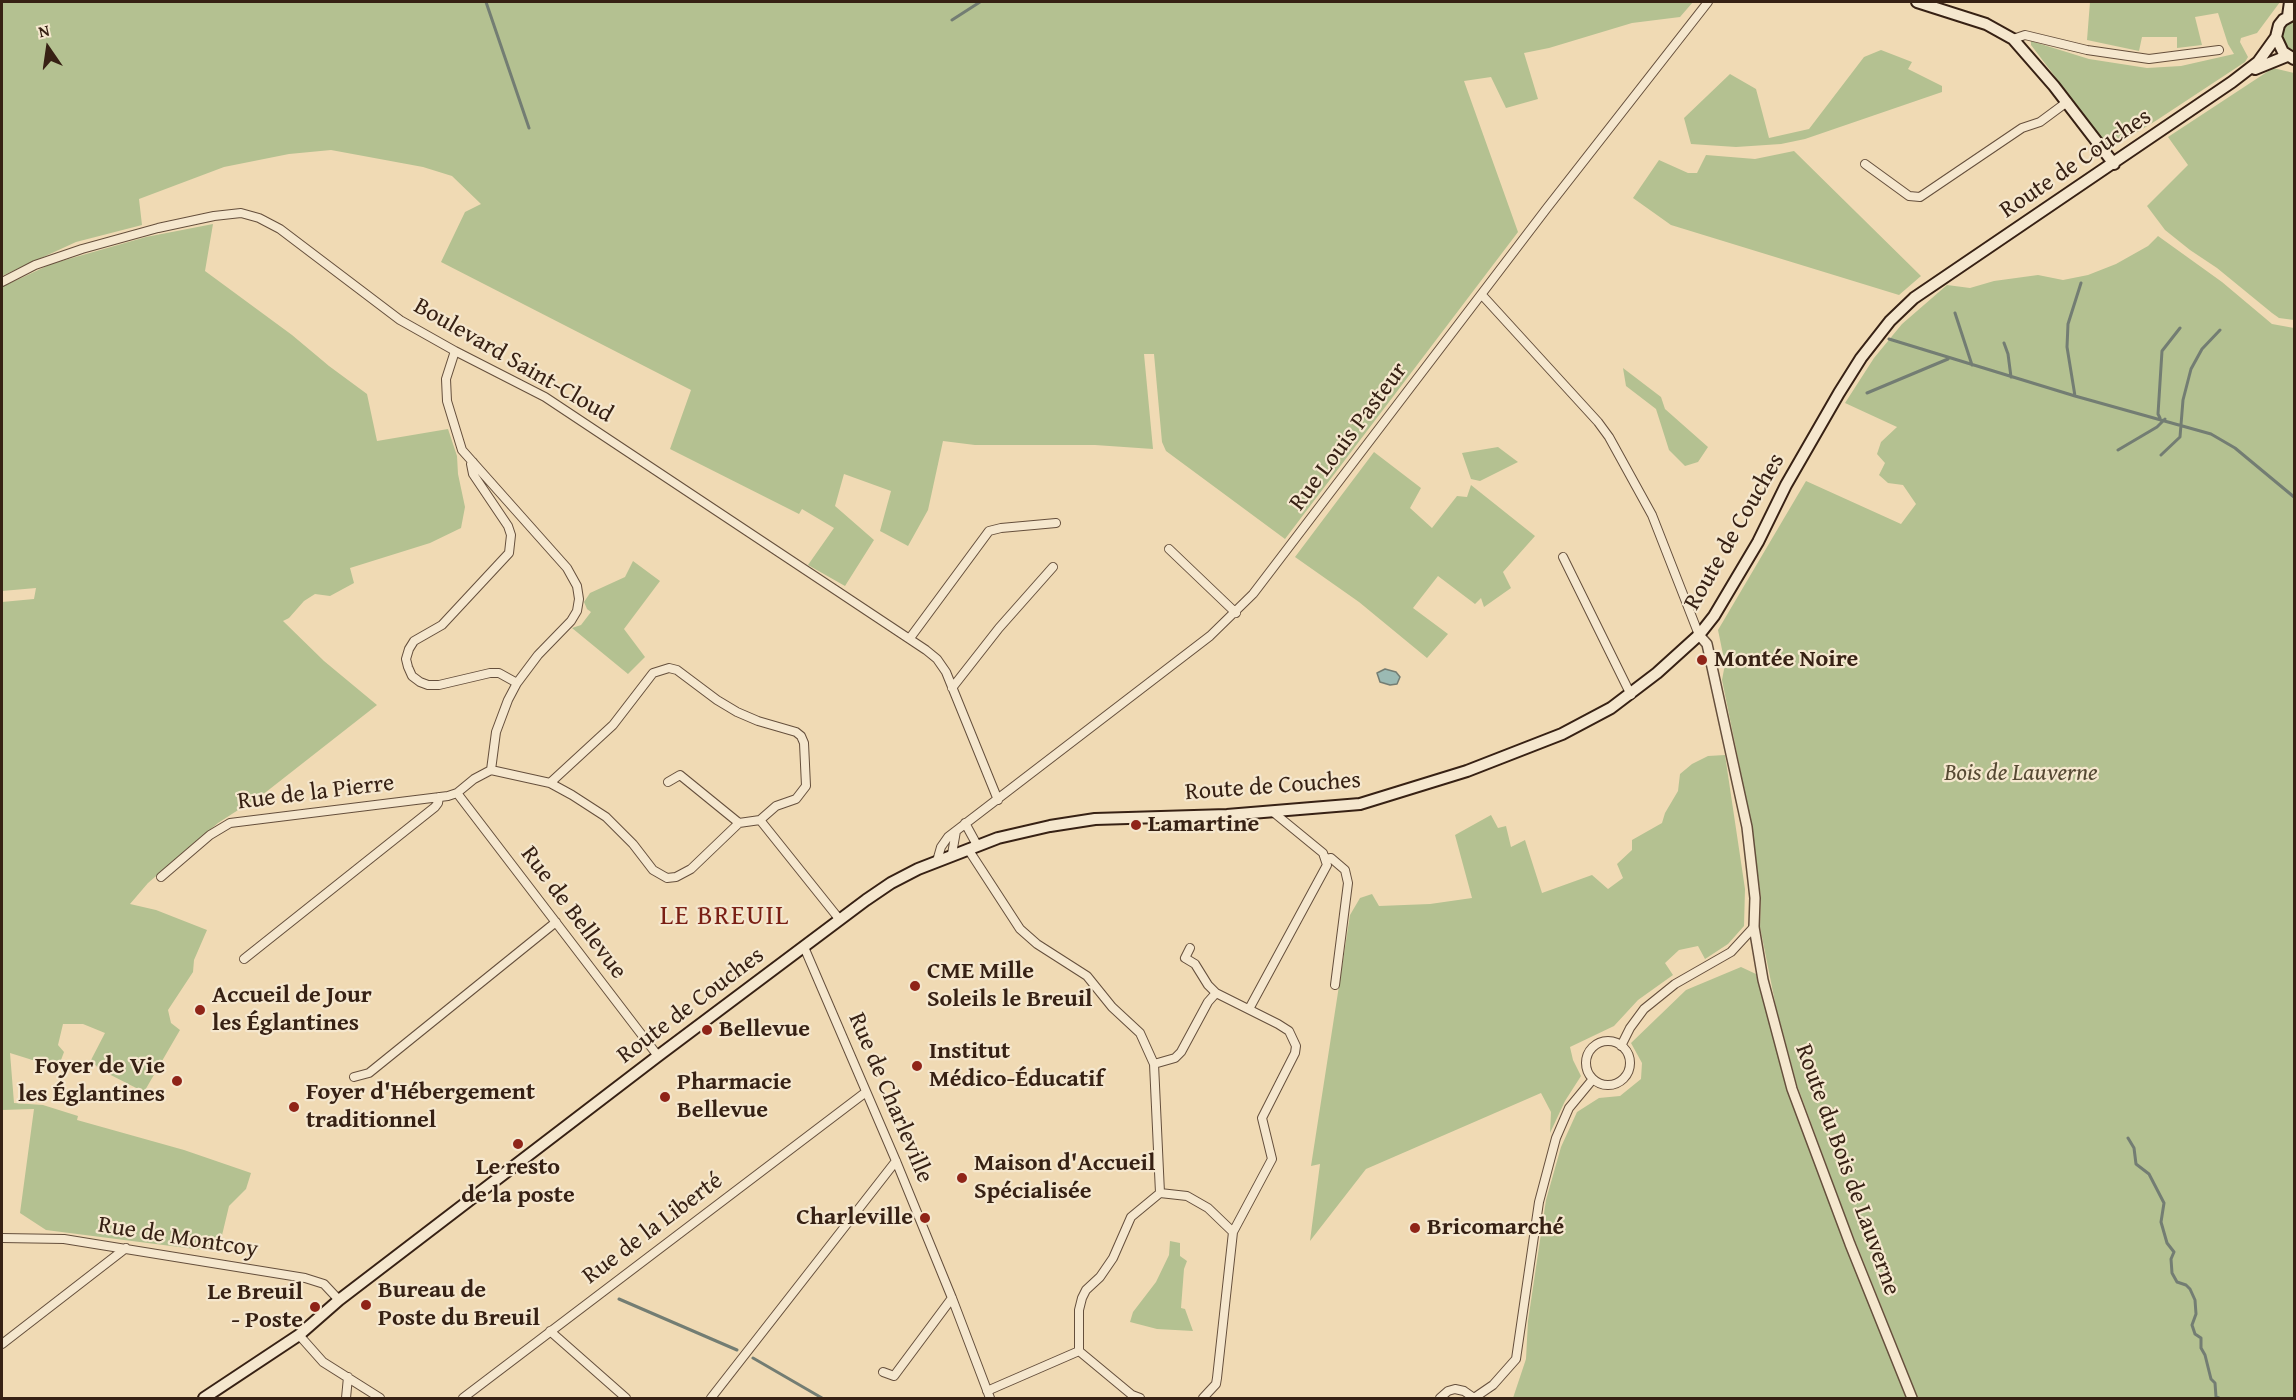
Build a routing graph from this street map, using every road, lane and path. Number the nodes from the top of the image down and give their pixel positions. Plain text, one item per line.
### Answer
1 (1708, 2) edge
2 (1917, 2) edge
3 (2290, 2) edge
4 (2291, 15) edge
5 (2276, 37) junction
6 (2013, 39) junction
7 (2219, 51) dead end
8 (2291, 58) edge
9 (2232, 82) junction
10 (2067, 102) junction
11 (1865, 164) dead end
12 (2114, 164) junction
13 (2, 282) edge
14 (1482, 295) junction
15 (455, 351) junction
16 (473, 462) junction
17 (1056, 523) dead end
18 (1169, 549) dead end
19 (1563, 557) dead end
20 (1053, 567) dead end
21 (1236, 613) junction
22 (1699, 634) junction
23 (910, 638) junction
24 (517, 683) junction
25 (952, 688) junction
26 (1631, 694) junction
27 (491, 770) junction
28 (668, 782) dead end
29 (550, 783) junction
30 (457, 794) junction
31 (439, 797) junction
32 (998, 800) junction
33 (1274, 812) junction
34 (760, 820) junction
35 (739, 823) junction
36 (965, 823) junction
37 (956, 831) junction
38 (972, 847) junction
39 (952, 854) junction
40 (1326, 859) junction
41 (937, 861) junction
42 (161, 877) dead end
43 (840, 920) junction
44 (556, 922) junction
45 (1754, 927) junction
46 (804, 947) junction
47 (1190, 948) dead end
48 (244, 959) dead end
49 (1335, 986) dead end
50 (1216, 993) junction
51 (1249, 1009) junction
52 (1621, 1046) junction
53 (658, 1056) junction
54 (1154, 1064) junction
55 (354, 1077) dead end
56 (1593, 1079) junction
57 (866, 1092) junction
58 (896, 1161) junction
59 (1160, 1192) junction
60 (1233, 1232) junction
61 (2, 1238) edge
62 (126, 1248) junction
63 (952, 1299) junction
64 (339, 1300) junction
65 (550, 1331) junction
66 (299, 1335) junction
67 (2, 1344) edge
68 (1079, 1351) junction
69 (883, 1372) dead end
70 (348, 1377) junction
71 (989, 1395) edge
72 (204, 1398) edge
73 (346, 1398) edge
74 (380, 1398) edge
75 (463, 1398) edge
76 (626, 1398) edge
77 (711, 1398) edge
78 (1140, 1398) edge
79 (1203, 1398) edge
80 (1440, 1398) edge
81 (1474, 1398) edge
82 (1912, 1398) edge

1 - 14 street, Rue Louis Pasteur
2 - 6 main road
3 - 4 main road
4 - 5 main road, Route de Couches
5 - 8 main road
5 - 9 main road, Route de Couches
6 - 7 street
6 - 10 main road
8 - 9 main road, Route de Couches
9 - 12 main road, Route de Couches
10 - 11 street
10 - 12 main road
12 - 22 main road, Route de Couches
13 - 15 street, Boulevard Saint-Cloud
14 - 21 street, Rue Louis Pasteur
14 - 22 street
15 - 16 street
15 - 23 street, Boulevard Saint-Cloud
16 - 24 street
16 - 24 street
17 - 23 street
18 - 21 street
19 - 26 street
20 - 25 street
21 - 32 street, Rue Louis Pasteur
22 - 26 main road, Route de Couches
22 - 45 street, Route du Bois de Lauverne
23 - 25 street, Boulevard Saint-Cloud
24 - 27 street
25 - 32 street, Boulevard Saint-Cloud
26 - 33 main road, Route de Couches
27 - 29 street
27 - 30 street
28 - 35 street
29 - 34 street
29 - 35 street
30 - 31 street, Rue de la Pierre
30 - 44 street, Rue de Bellevue
31 - 42 street, Rue de la Pierre
31 - 48 street
32 - 36 street, Rue Louis Pasteur
33 - 38 main road, Route de Couches
33 - 40 street
34 - 35 street
34 - 43 street
36 - 37 street, Rue Louis Pasteur
36 - 38 street
37 - 39 street
37 - 41 street, Rue Louis Pasteur
38 - 39 main road, Route de Couches
38 - 54 street
39 - 41 main road, Route de Couches
40 - 49 street
40 - 51 street
41 - 43 main road, Route de Couches
43 - 46 main road, Route de Couches
44 - 53 street, Rue de Bellevue
44 - 55 street
45 - 52 street
45 - 82 street, Route du Bois de Lauverne
46 - 53 main road, Route de Couches
46 - 57 street, Rue de Charleville
47 - 50 street
50 - 51 street
50 - 54 street
51 - 60 street
52 - 56 street
52 - 56 street
53 - 64 main road, Route de Couches
54 - 59 street
56 - 81 street
57 - 58 street, Rue de Charleville
57 - 65 street, Rue de la Liberté
58 - 63 street, Rue de Charleville
58 - 77 street
59 - 60 street
59 - 68 street
60 - 79 street
61 - 62 street, Rue de Montcoy
62 - 64 street, Rue de Montcoy
62 - 67 street
63 - 69 street
63 - 71 street, Rue de Charleville
64 - 66 main road, Route de Couches
65 - 75 street, Rue de la Liberté
65 - 76 street
66 - 70 street
66 - 72 main road, Route de Couches
68 - 71 street
68 - 78 street
70 - 73 street
70 - 74 street
80 - 81 street

